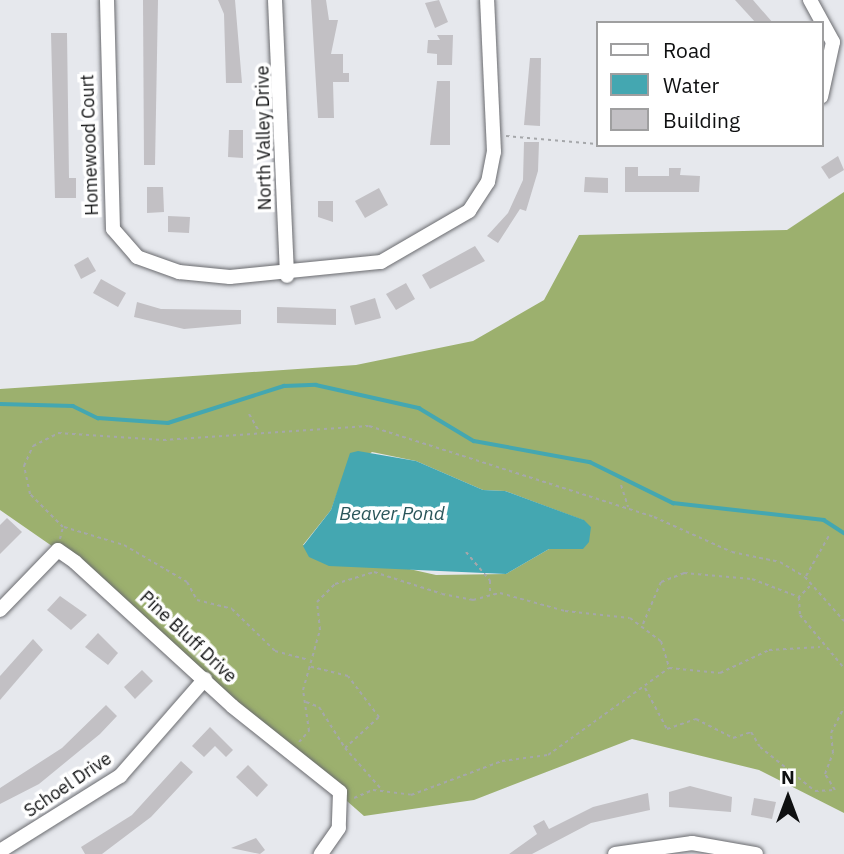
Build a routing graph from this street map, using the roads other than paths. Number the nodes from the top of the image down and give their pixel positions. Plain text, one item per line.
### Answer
1 (107, 0) edge
2 (275, 0) edge
3 (487, 0) edge
4 (810, 0) edge
5 (822, 21) edge
6 (823, 24) edge
7 (823, 88) edge
8 (287, 275) junction
9 (0, 610) edge
10 (205, 679) junction
11 (0, 851) edge
12 (321, 854) edge
13 (615, 854) edge
14 (756, 854) edge

1 - 8 street, Homewood Court
2 - 8 street, North Valley Drive
3 - 8 street, Homewood Court
4 - 5 street
6 - 7 street
9 - 10 street, Pine Bluff Drive
10 - 11 street, Schoel Drive
10 - 12 street, Pine Bluff Drive
13 - 14 street

